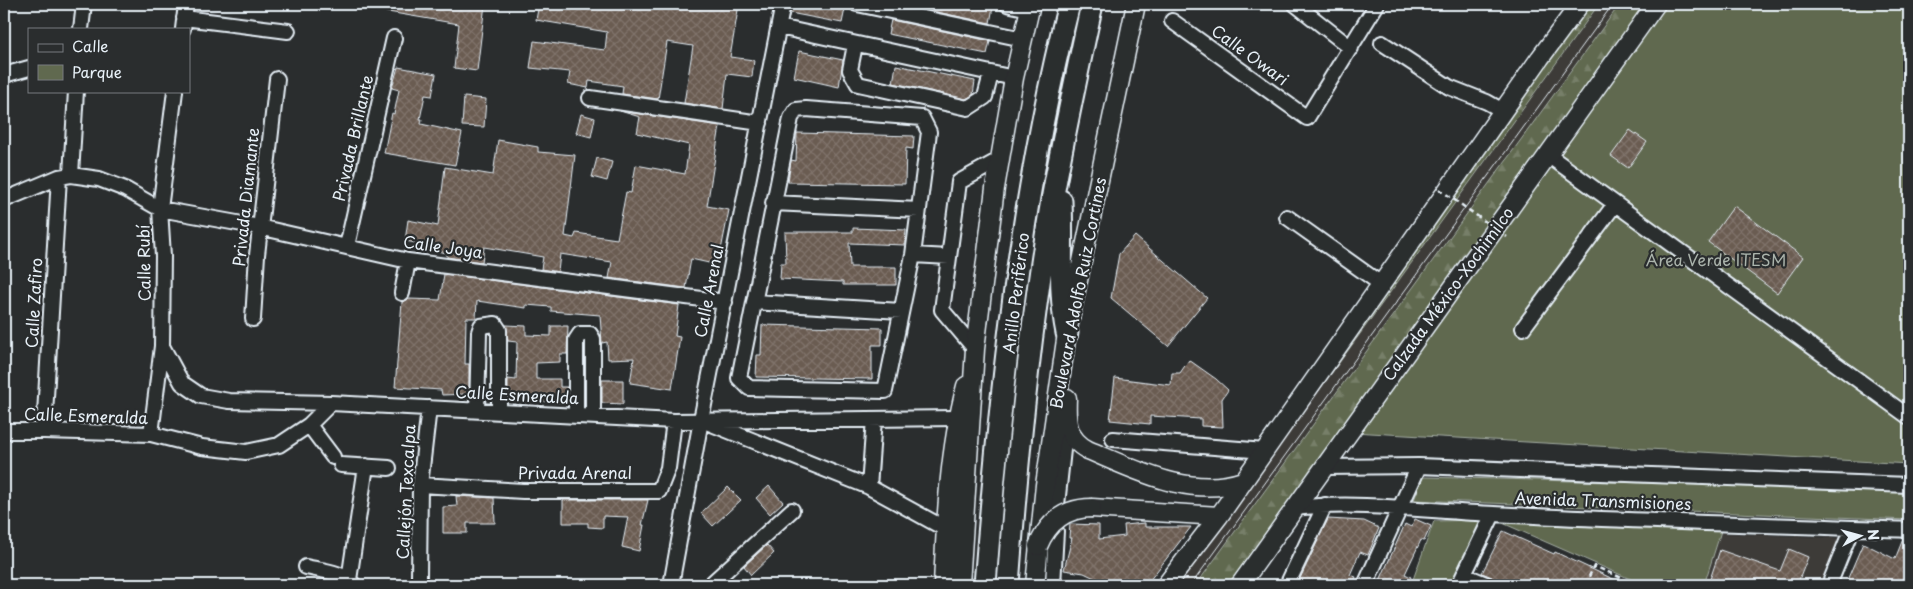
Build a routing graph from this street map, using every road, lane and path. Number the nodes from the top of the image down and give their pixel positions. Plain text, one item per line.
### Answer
1 (84, 4) edge
2 (784, 4) edge
3 (857, 4) edge
4 (1007, 4) edge
5 (1069, 4) edge
6 (1092, 4) edge
7 (1136, 4) edge
8 (1296, 4) edge
9 (1378, 4) edge
10 (1580, 4) edge
11 (1656, 4) edge
12 (1030, 6) edge
13 (184, 17) edge
14 (1172, 21) dead end
15 (779, 27) junction
16 (81, 28) edge
17 (288, 31) dead end
18 (394, 38) dead end
19 (1023, 39) junction
20 (1382, 43) dead end
21 (855, 45) junction
22 (1351, 48) junction
23 (28, 68) edge
24 (991, 74) junction
25 (4, 75) edge
26 (1014, 78) junction
27 (277, 79) dead end
28 (76, 92) edge
29 (175, 92) edge
30 (590, 98) dead end
31 (1503, 110) junction
32 (760, 123) junction
33 (1548, 155) junction
34 (1000, 160) junction
35 (1058, 167) junction
36 (65, 176) junction
37 (1439, 189) dead end
38 (4, 200) edge
39 (773, 203) junction
40 (1615, 204) junction
41 (160, 209) junction
42 (919, 210) junction
43 (1287, 217) dead end
44 (259, 228) junction
45 (1507, 237) dead end
46 (347, 246) junction
47 (913, 255) junction
48 (949, 257) junction
49 (408, 261) junction
50 (1381, 284) junction
51 (402, 293) dead end
52 (725, 302) junction
53 (754, 302) junction
54 (901, 311) junction
55 (253, 320) dead end
56 (1523, 328) dead end
57 (1067, 333) junction
58 (162, 346) junction
59 (975, 349) junction
60 (1063, 357) junction
61 (332, 403) junction
62 (429, 408) junction
63 (477, 410) junction
64 (499, 411) junction
65 (576, 416) junction
66 (593, 417) junction
67 (1909, 417) edge
68 (957, 418) junction
69 (1066, 418) junction
70 (874, 419) junction
71 (701, 420) junction
72 (674, 421) junction
73 (309, 425) junction
74 (44, 430) junction
75 (4, 432) edge
76 (151, 434) junction
77 (1113, 439) dead end
78 (1265, 451) junction
79 (366, 466) junction
80 (1420, 466) junction
81 (1324, 467) junction
82 (389, 468) dead end
83 (1243, 481) junction
84 (420, 485) junction
85 (1909, 485) edge
86 (869, 487) junction
87 (1057, 505) dead end
88 (1325, 505) junction
89 (1295, 508) junction
90 (1402, 508) junction
91 (792, 510) dead end
92 (1493, 514) junction
93 (1219, 516) junction
94 (945, 528) junction
95 (1852, 528) junction
96 (1909, 530) edge
97 (1056, 531) dead end
98 (963, 539) junction
99 (1038, 546) junction
100 (306, 567) dead end
101 (419, 578) dead end
102 (1461, 580) edge
103 (351, 582) edge
104 (671, 585) edge
105 (710, 585) edge
106 (943, 585) edge
107 (960, 585) edge
108 (985, 585) edge
109 (1008, 585) edge
110 (1035, 585) edge
111 (1053, 585) edge
112 (1166, 585) edge
113 (1240, 585) edge
114 (1287, 585) edge
115 (1366, 585) edge
116 (1488, 585) edge
117 (1585, 585) edge
118 (1638, 585) edge
119 (1829, 585) edge

1 - 16 street
2 - 15 street, Calle Arenal
3 - 19 street
4 - 12 street
5 - 108 highway, Anillo Periférico
6 - 35 highway, Anillo Periférico
7 - 57 main road, Boulevard Adolfo Ruiz Cortines
8 - 22 street
9 - 22 street
10 - 31 main road
11 - 33 main road, Calzada México-Xochimilco
12 - 19 main road
13 - 17 street
14 - 22 street, Calle Owari
15 - 21 street
15 - 32 street, Calle Arenal
18 - 46 street, Privada Brillante
19 - 26 main road
20 - 31 street
21 - 24 street
21 - 24 street
23 - 25 street
24 - 26 street
26 - 34 main road
27 - 44 street, Privada Diamante
28 - 36 street, Calle Zafiro
29 - 41 street, Calle Rubí
30 - 32 street
31 - 50 main road
32 - 52 street, Calle Arenal
33 - 40 street
33 - 81 main road, Calzada México-Xochimilco
34 - 48 street
34 - 59 main road
35 - 57 highway
35 - 109 highway, Anillo Periférico
36 - 38 street
36 - 41 street, Calle Joya
36 - 74 street, Calle Zafiro
37 - 45 path, bridge
39 - 42 street
39 - 42 street
39 - 53 street
40 - 56 street
40 - 67 street
41 - 44 street, Calle Joya
41 - 58 street, Calle Rubí
42 - 47 street
43 - 50 street
44 - 46 street, Calle Joya
44 - 55 street, Privada Diamante
46 - 49 street, Calle Joya
47 - 48 street
47 - 54 street
48 - 59 street
49 - 51 street
49 - 52 street, Calle Joya
50 - 78 main road
52 - 71 street, Calle Arenal
53 - 54 street
53 - 54 street
57 - 60 main road, Boulevard Adolfo Ruiz Cortines
58 - 61 street, Calle Esmeralda
58 - 76 street, Calle Rubí
59 - 68 main road
59 - 98 main road
60 - 69 main road
60 - 99 main road, Boulevard Adolfo Ruiz Cortines
61 - 62 street, Calle Esmeralda
61 - 73 street, Calle Esmeralda
62 - 63 street, Calle Esmeralda
62 - 84 street, Callejón Texcalpa
63 - 64 street, Calle Esmeralda
63 - 64 street
64 - 65 street, Calle Esmeralda
65 - 66 street, Calle Esmeralda
65 - 66 street
66 - 72 street, Calle Esmeralda
68 - 70 street, Calle Esmeralda
68 - 94 main road
69 - 83 main road
69 - 87 street
70 - 71 street, Calle Esmeralda
70 - 86 street
71 - 72 street, Calle Esmeralda
71 - 86 street, Calle Esmeralda
71 - 104 street, Calle Arenal
72 - 84 street, Privada Arenal
73 - 76 street, Calle Esmeralda
73 - 79 street
74 - 75 street, Calle Esmeralda
74 - 76 street, Calle Esmeralda
77 - 78 street
78 - 83 main road
79 - 82 street
79 - 103 street
80 - 81 street, Avenida Transmisiones
80 - 85 street, Avenida Transmisiones
80 - 90 street
81 - 89 main road, Calzada México-Xochimilco
83 - 93 main road
84 - 101 street, Callejón Texcalpa
86 - 94 street, Calle Esmeralda
88 - 89 street, Avenida Transmisiones
88 - 90 street, Avenida Transmisiones
88 - 114 street
89 - 113 main road, Calzada México-Xochimilco
90 - 92 street, Avenida Transmisiones
90 - 115 street
91 - 105 street
92 - 95 street, Avenida Transmisiones
92 - 102 street
93 - 99 main road, bridge
93 - 112 main road
94 - 98 street, Calle Esmeralda
94 - 106 main road
95 - 96 street, Avenida Transmisiones
95 - 119 street
97 - 111 street
98 - 107 main road
99 - 110 main road, Boulevard Adolfo Ruiz Cortines
100 - 103 street
102 - 116 street
117 - 118 path

